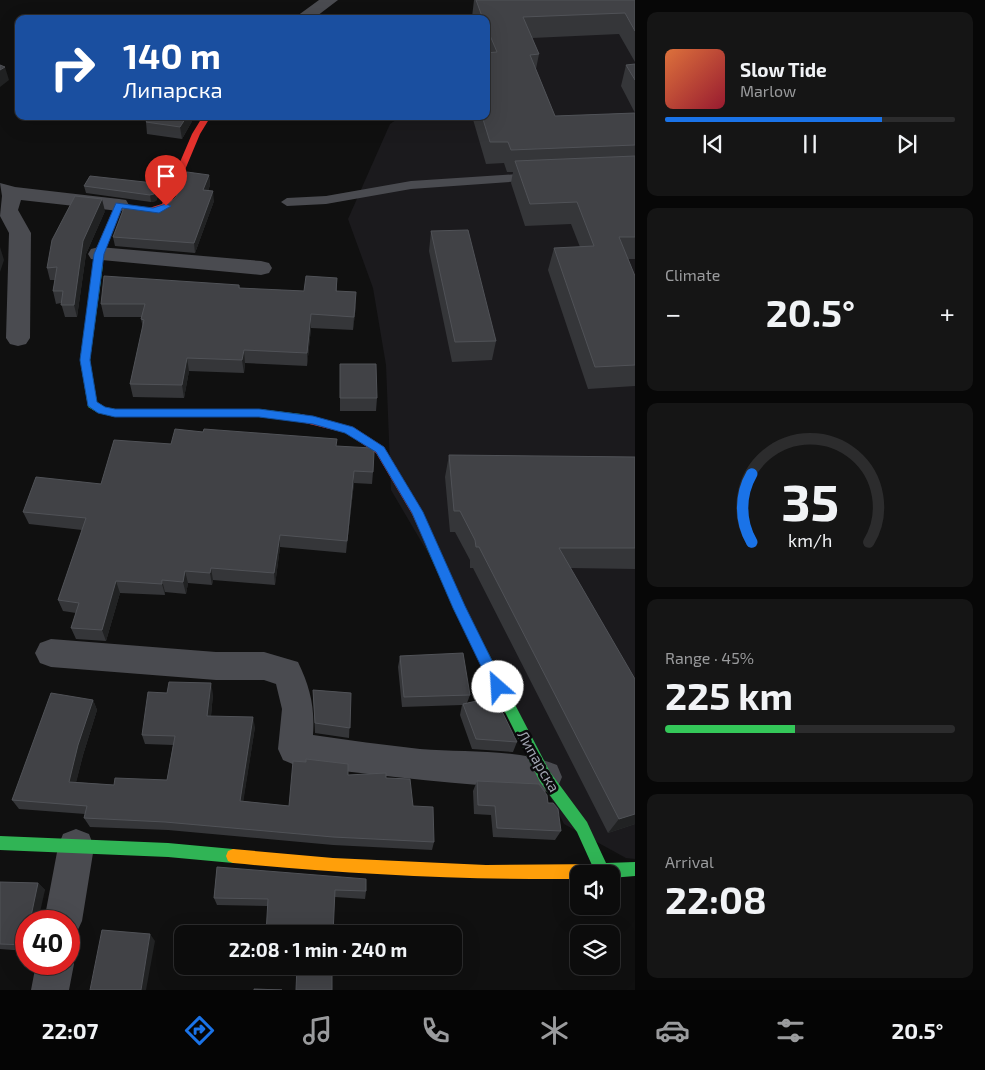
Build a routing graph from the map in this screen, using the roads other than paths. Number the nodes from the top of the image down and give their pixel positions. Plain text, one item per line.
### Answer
1 (330, 0) edge
2 (307, 15) edge
3 (204, 120) edge
4 (546, 176) edge
5 (6, 191) edge
6 (287, 202) dead end
7 (119, 205) junction
8 (99, 254) junction
9 (261, 268) dead end
10 (18, 338) dead end
11 (51, 653) dead end
12 (545, 777) junction
13 (0, 843) edge
14 (76, 847) junction
15 (599, 865) edge
16 (635, 869) edge
17 (620, 870) edge
18 (570, 871) edge
19 (64, 910) edge
20 (53, 975) edge
21 (50, 990) edge

1 - 2 street
3 - 7 street
4 - 6 lane
5 - 7 street
5 - 10 street
7 - 8 street, Липарска
8 - 9 street
8 - 12 street, Липарска
11 - 12 street
12 - 15 street, Липарска
13 - 14 street
14 - 18 street
14 - 19 street
16 - 17 street
20 - 21 street

